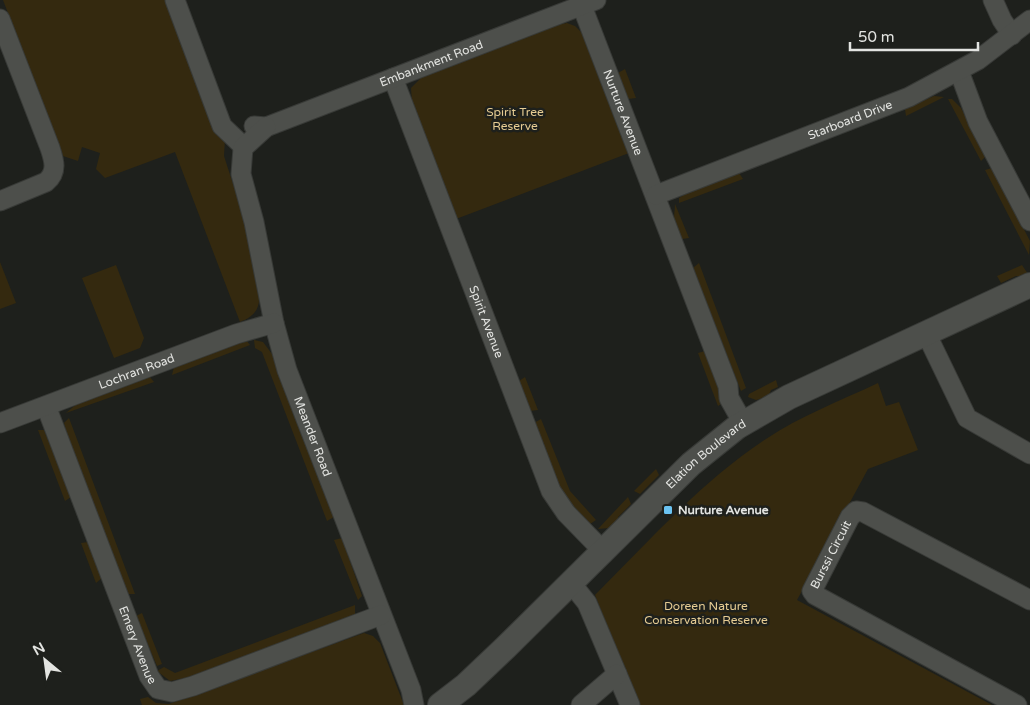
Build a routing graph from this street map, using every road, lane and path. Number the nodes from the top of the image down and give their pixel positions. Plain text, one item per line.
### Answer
1 (174, 0) edge
2 (993, 0) edge
3 (1001, 0) edge
4 (589, 3) edge
5 (0, 19) edge
6 (1022, 27) edge
7 (954, 74) junction
8 (393, 78) junction
9 (242, 140) junction
10 (656, 196) junction
11 (0, 201) edge
12 (1030, 221) edge
13 (1030, 285) edge
14 (274, 323) junction
15 (926, 333) junction
16 (46, 406) junction
17 (748, 420) junction
18 (0, 423) edge
19 (1030, 454) edge
20 (603, 551) junction
21 (571, 583) junction
22 (1030, 600) edge
23 (381, 615) junction
24 (617, 674) junction
25 (413, 697) edge
26 (424, 705) edge
27 (440, 705) edge
28 (581, 705) edge
29 (630, 705) edge
30 (1017, 705) edge

1 - 9 street
2 - 6 street
3 - 6 street
4 - 8 street, Embankment Road
4 - 10 street, Nurture Avenue
5 - 11 street
6 - 7 street, Starboard Drive
7 - 10 street, Starboard Drive
7 - 12 street
8 - 9 street, Embankment Road
8 - 20 street, Spirit Avenue
9 - 14 street, Meander Road
10 - 17 street, Nurture Avenue
13 - 15 street, Elation Boulevard
14 - 16 street, Lochran Road
14 - 23 street, Meander Road
15 - 17 street, Elation Boulevard
15 - 19 street
16 - 18 street, Lochran Road
16 - 23 street, Emery Avenue
17 - 20 street, Elation Boulevard
20 - 21 street, Elation Boulevard
21 - 24 street
21 - 27 street, Elation Boulevard
22 - 30 street, Burssi Circuit
23 - 25 street, Meander Road
24 - 28 street
24 - 29 street
25 - 26 street, Meander Road

